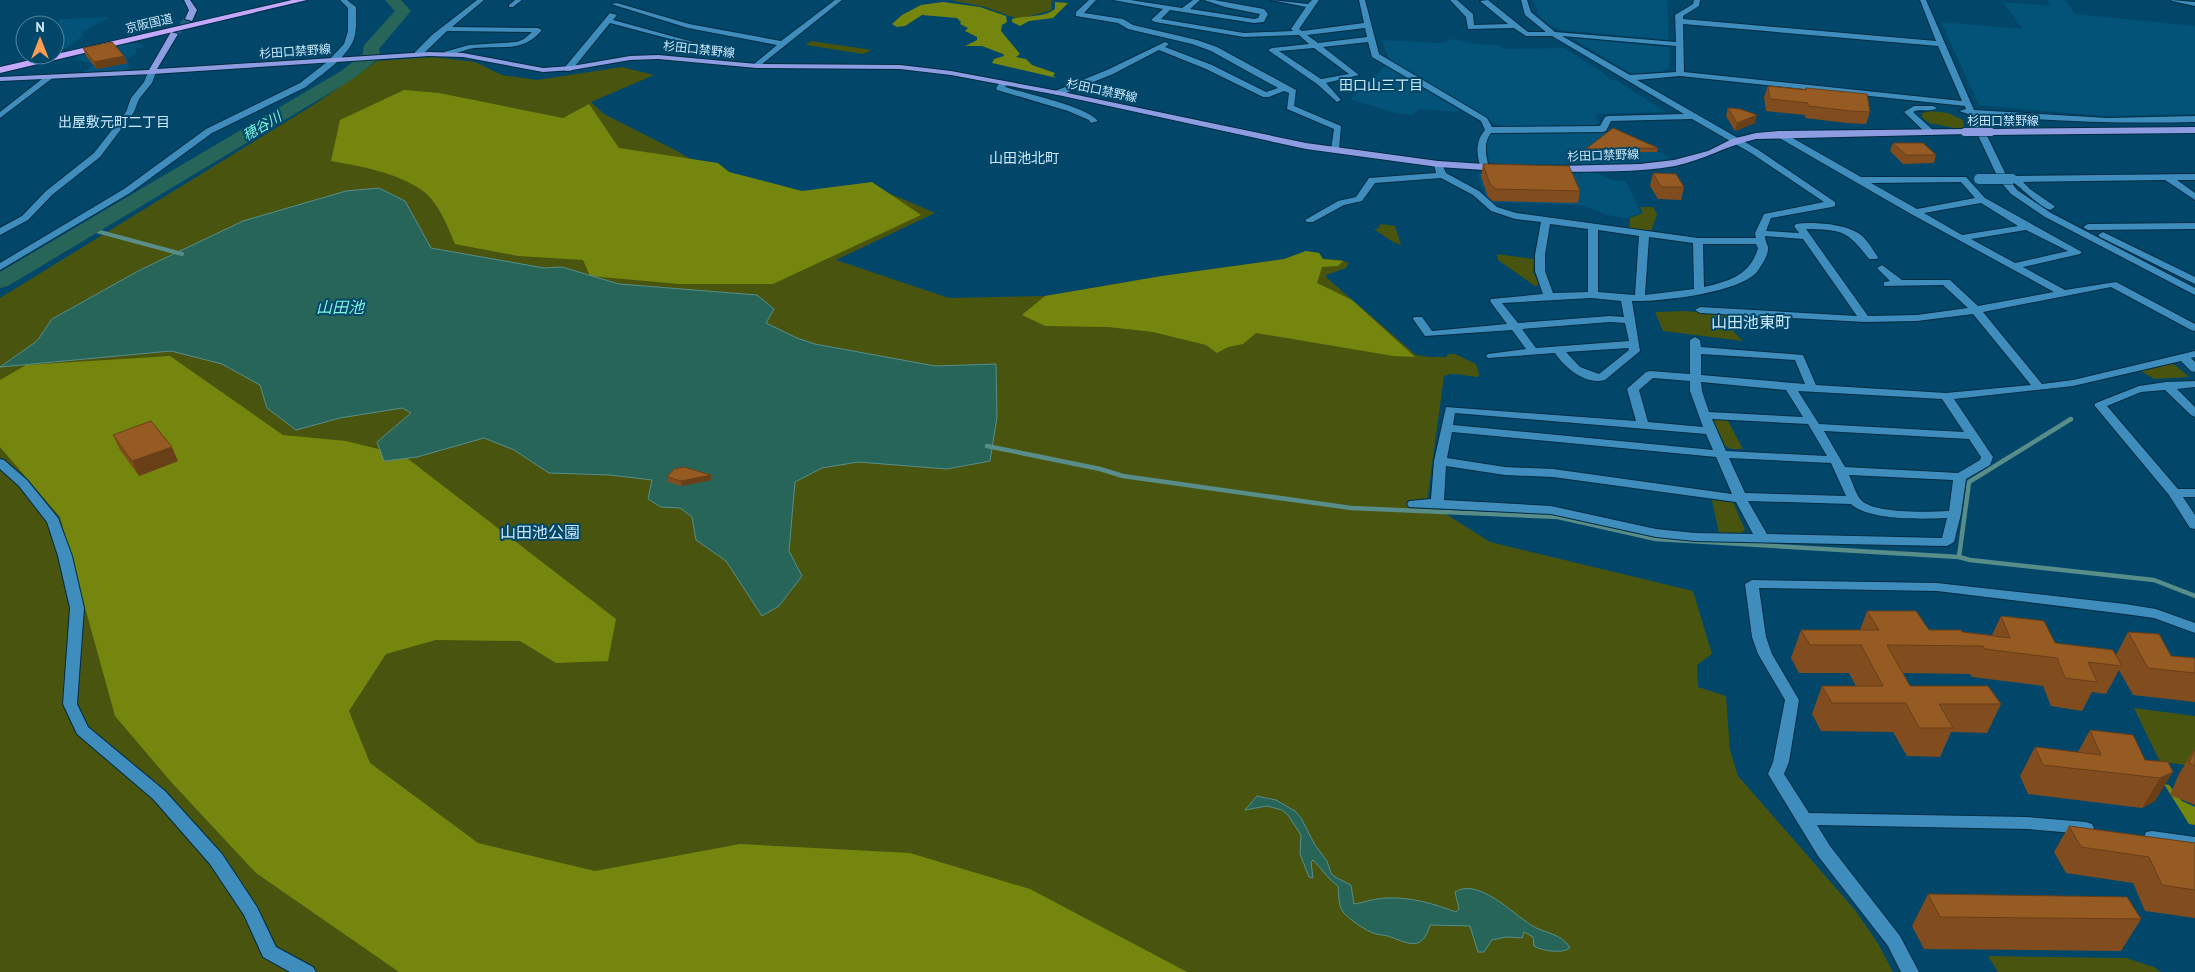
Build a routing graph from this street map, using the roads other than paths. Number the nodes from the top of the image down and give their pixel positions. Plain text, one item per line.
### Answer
1 (187, 0) edge
2 (284, 0) edge
3 (303, 0) edge
4 (343, 0) edge
5 (481, 0) edge
6 (519, 0) edge
7 (839, 0) edge
8 (1093, 0) edge
9 (1116, 0) edge
10 (1197, 0) edge
11 (1207, 0) edge
12 (1274, 0) edge
13 (1316, 0) edge
14 (1362, 0) edge
15 (1453, 0) edge
16 (1485, 0) edge
17 (1524, 0) edge
18 (1696, 0) edge
19 (1923, 0) edge
20 (2179, 0) edge
21 (617, 1) edge
22 (2195, 4) edge
23 (511, 6) dead end
24 (1310, 6) junction
25 (1168, 8) junction
26 (1184, 10) junction
27 (189, 18) dead end
28 (1678, 20) junction
29 (609, 22) junction
30 (1368, 25) junction
31 (688, 26) junction
32 (1515, 26) junction
33 (1194, 27) junction
34 (446, 29) junction
35 (1303, 33) junction
36 (174, 34) tunnel mouth
37 (1553, 34) junction
38 (665, 36) junction
39 (1176, 38) junction
40 (1371, 39) junction
41 (700, 44) dead end
42 (783, 44) junction
43 (1678, 44) junction
44 (1941, 44) junction
45 (1318, 46) junction
46 (1158, 47) junction
47 (65, 52) edge
48 (447, 54) junction
49 (65, 55) edge
50 (414, 55) junction
51 (332, 61) junction
52 (15, 65) edge
53 (20, 65) edge
54 (32, 65) edge
55 (757, 66) junction
56 (0, 69) edge
57 (568, 69) junction
58 (152, 72) junction
59 (1680, 74) junction
60 (50, 77) junction
61 (20, 78) junction
62 (1628, 78) junction
63 (0, 79) edge
64 (1320, 82) junction
65 (1004, 83) junction
66 (1284, 88) junction
67 (1058, 93) junction
68 (1337, 100) dead end
69 (1969, 107) junction
70 (0, 116) edge
71 (1692, 116) junction
72 (2195, 119) edge
73 (1094, 121) dead end
74 (1489, 130) junction
75 (2195, 130) edge
76 (1931, 133) junction
77 (1778, 134) junction
78 (1735, 141) junction
79 (1335, 150) junction
80 (1438, 164) junction
81 (1485, 168) junction
82 (1510, 168) edge
83 (1547, 169) edge
84 (1443, 175) junction
85 (2167, 177) junction
86 (2195, 177) edge
87 (1963, 179) junction
88 (2014, 179) junction
89 (1856, 180) junction
90 (2195, 197) edge
91 (1982, 200) junction
92 (1914, 212) junction
93 (1310, 220) dead end
94 (1546, 221) junction
95 (2195, 226) edge
96 (2027, 227) junction
97 (2088, 227) junction
98 (1593, 228) junction
99 (0, 232) edge
100 (1644, 235) junction
101 (1806, 236) junction
102 (1760, 237) junction
103 (1961, 238) junction
104 (1698, 241) junction
105 (1873, 258) dead end
106 (2014, 266) junction
107 (0, 267) edge
108 (1882, 268) dead end
109 (2195, 281) edge
110 (1888, 284) dead end
111 (1900, 284) junction
112 (1699, 291) junction
113 (2195, 292) edge
114 (2065, 294) junction
115 (1593, 295) junction
116 (1549, 297) junction
117 (1640, 298) junction
118 (1626, 299) junction
119 (1700, 310) dead end
120 (1976, 310) junction
121 (1418, 318) dead end
122 (1865, 319) junction
123 (1630, 320) junction
124 (1515, 327) junction
125 (2195, 328) edge
126 (1632, 344) junction
127 (1558, 349) junction
128 (1533, 351) junction
129 (1492, 356) dead end
130 (2189, 356) edge
131 (2195, 369) edge
132 (1697, 379) junction
133 (2195, 384) edge
134 (2166, 385) junction
135 (1790, 387) junction
136 (1812, 388) junction
137 (2039, 388) junction
138 (1946, 396) junction
139 (2195, 412) edge
140 (1704, 415) junction
141 (1643, 424) junction
142 (1813, 424) junction
143 (1448, 428) junction
144 (1711, 431) junction
145 (1972, 436) junction
146 (1721, 454) junction
147 (1440, 461) junction
148 (0, 463) edge
149 (1838, 465) junction
150 (1960, 477) junction
151 (2174, 493) junction
152 (2195, 493) edge
153 (1740, 498) junction
154 (1855, 500) junction
155 (1437, 503) junction
156 (1413, 504) dead end
157 (1955, 514) junction
158 (2195, 525) edge
159 (1762, 538) junction
160 (2195, 628) edge
161 (1803, 819) junction
162 (2106, 831) edge
163 (2136, 835) edge
164 (2195, 843) edge
165 (307, 972) edge
166 (1910, 972) edge

1 - 27 main road
2 - 47 highway, 京阪国道
3 - 49 highway, 京阪国道
4 - 51 street
5 - 34 street
6 - 23 street
7 - 42 street
8 - 39 street
9 - 25 street
10 - 26 street
11 - 26 street
12 - 24 street
13 - 24 street
14 - 30 street
15 - 32 street
16 - 32 street
17 - 37 street
18 - 28 street
19 - 44 street
20 - 22 street
21 - 29 street
21 - 31 street
24 - 35 street
25 - 26 street
25 - 33 street
28 - 43 street
28 - 44 street
29 - 38 street
29 - 57 street
30 - 35 street
30 - 40 street
31 - 38 street
31 - 42 street
32 - 37 street
33 - 35 street
33 - 39 street
34 - 48 street
34 - 50 street
35 - 45 street
36 - 58 main road
37 - 43 street
37 - 62 street
38 - 41 street
39 - 46 street
39 - 66 street
40 - 45 street
40 - 74 street
42 - 55 street
43 - 59 street
44 - 69 street
45 - 64 street
45 - 64 street
46 - 66 street
46 - 67 street
48 - 50 main road, 杉田口禁野線
48 - 57 main road, 杉田口禁野線
50 - 51 main road, 杉田口禁野線
51 - 58 main road, 杉田口禁野線
51 - 107 street
52 - 56 highway, 京阪国道
53 - 56 highway, 京阪国道
54 - 61 highway
55 - 57 main road, 杉田口禁野線
55 - 65 main road, 杉田口禁野線
58 - 60 main road, 杉田口禁野線
58 - 99 street
59 - 62 street
59 - 69 street
60 - 61 main road, 杉田口禁野線
60 - 70 street
61 - 63 main road, 杉田口禁野線
62 - 71 street
64 - 68 street
65 - 67 main road, 杉田口禁野線
65 - 73 street
66 - 79 street
67 - 79 main road, 杉田口禁野線
69 - 72 street
69 - 76 street
69 - 113 street
71 - 74 street
71 - 78 street
74 - 81 street
75 - 76 main road, 杉田口禁野線, bridge
76 - 77 main road, 杉田口禁野線
77 - 78 main road, 杉田口禁野線
77 - 89 street
78 - 83 main road, 杉田口禁野線
78 - 102 street
79 - 80 main road, 杉田口禁野線
80 - 81 main road, 杉田口禁野線
80 - 84 street
81 - 82 main road, 杉田口禁野線
84 - 93 street
84 - 94 street
85 - 86 street
85 - 88 street
85 - 90 street
87 - 88 street, bridge
87 - 89 street
87 - 91 street
88 - 97 street
89 - 92 street
91 - 92 street
91 - 96 street
92 - 103 street
94 - 98 street
94 - 116 street
95 - 97 street
96 - 103 street
96 - 106 street
97 - 109 street
98 - 100 street
98 - 115 street
100 - 104 street
100 - 117 street
101 - 102 street
101 - 105 street
101 - 122 street
102 - 104 street
102 - 112 street
103 - 106 street
104 - 112 street
106 - 114 street
108 - 111 street
110 - 111 street
111 - 120 street
112 - 117 street
114 - 120 street
114 - 125 street
115 - 116 street
115 - 118 street
116 - 124 street
117 - 118 street
118 - 123 street
119 - 122 street
120 - 122 street
120 - 137 street
121 - 124 street
123 - 124 street
123 - 126 street
124 - 128 street
126 - 127 street
126 - 127 street
127 - 128 street
128 - 129 street
130 - 131 street
130 - 137 street
132 - 135 street
132 - 136 street
132 - 140 street
132 - 141 street
133 - 134 street
134 - 139 street
134 - 151 street
135 - 136 street
135 - 142 street
136 - 138 street
137 - 138 street
138 - 145 street
140 - 142 street
140 - 144 street
141 - 143 street
141 - 144 street
142 - 145 street
142 - 149 street
143 - 146 street
143 - 147 street
144 - 146 street
145 - 150 street
146 - 149 street
146 - 153 street
147 - 153 street
147 - 155 street
148 - 165 street
149 - 150 street
149 - 154 street
150 - 157 street
151 - 152 street
151 - 158 street
153 - 154 street
153 - 159 street
154 - 157 street
155 - 156 street
155 - 159 street
157 - 159 street
160 - 161 street
161 - 162 street
161 - 166 street
163 - 164 street

